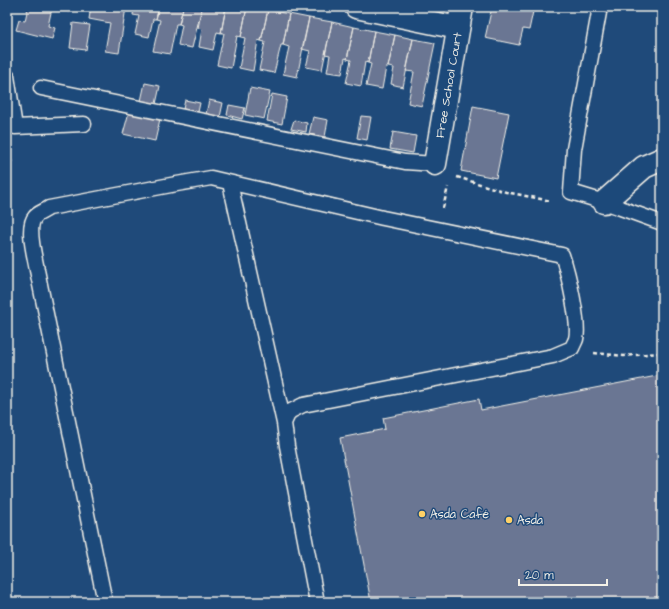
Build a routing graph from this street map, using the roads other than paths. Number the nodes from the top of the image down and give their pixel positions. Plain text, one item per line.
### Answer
1 (356, 7) edge
2 (600, 7) edge
3 (460, 17) edge
4 (7, 76) edge
5 (41, 88) dead end
6 (84, 124) dead end
7 (662, 159) edge
8 (443, 170) joint
9 (230, 182) junction
10 (604, 202) junction
11 (662, 223) edge
12 (284, 423) junction
13 (105, 602) edge
14 (317, 602) edge

1 - 3 street
2 - 10 lane
3 - 8 street, Free School Court
4 - 6 lane
5 - 8 lane
7 - 10 street
9 - 12 lane
9 - 12 lane
9 - 13 lane
10 - 11 lane
12 - 14 lane

